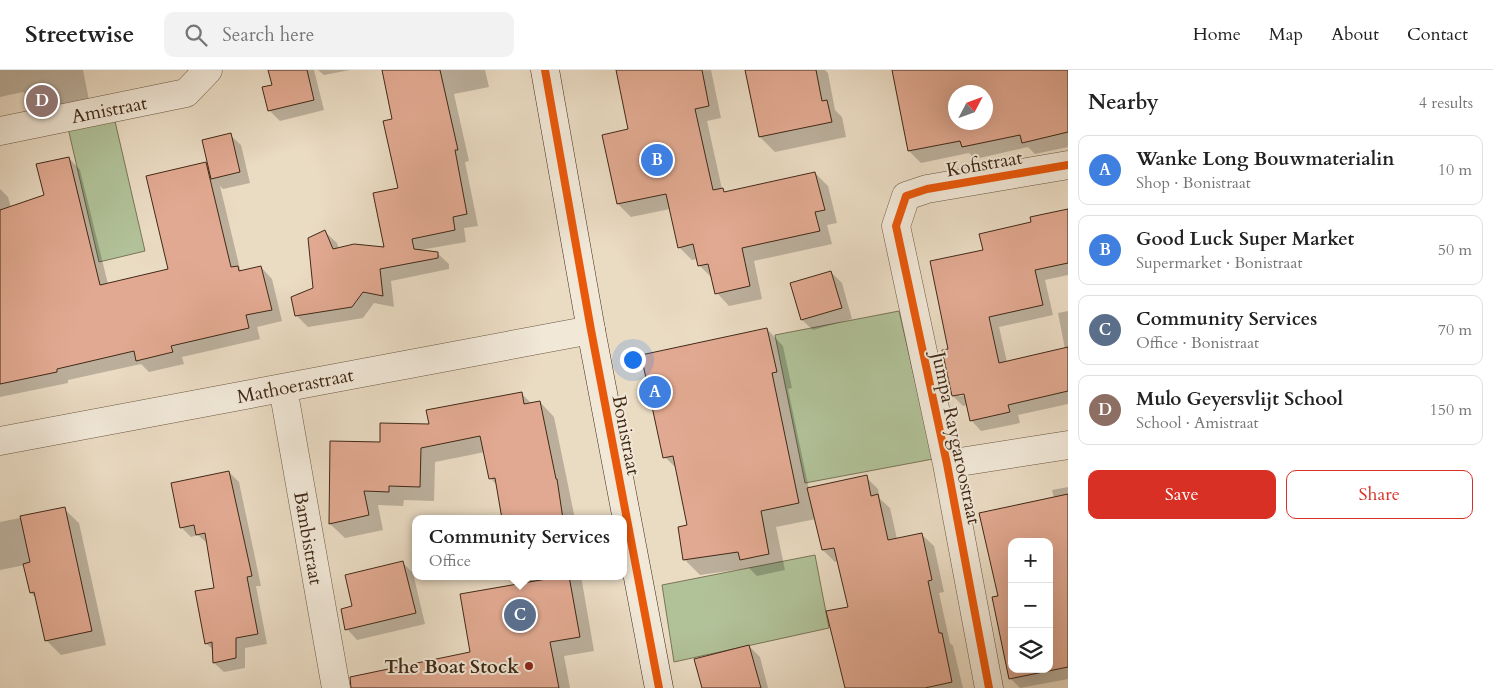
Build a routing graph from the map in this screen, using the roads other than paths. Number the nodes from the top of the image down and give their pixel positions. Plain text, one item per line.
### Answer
1 (208, 70) edge
2 (545, 70) edge
3 (0, 131) edge
4 (1068, 165) edge
5 (906, 196) joint
6 (591, 330) junction
7 (283, 388) junction
8 (0, 441) edge
9 (1068, 445) edge
10 (947, 464) junction
11 (626, 515) edge
12 (627, 522) edge
13 (336, 688) edge
14 (658, 688) edge
15 (989, 688) edge

1 - 3 street, Amistraat
2 - 6 street, Bonistraat
4 - 5 street, Kofistraat
5 - 10 street, Jumpa Raygaroostraat
6 - 7 street, Mathoerastraat
6 - 11 street, Bonistraat
7 - 8 street, Mathoerastraat
7 - 13 street, Bambistraat
9 - 10 street
10 - 15 street, Jumpa Raygaroostraat
12 - 14 street, Bonistraat

